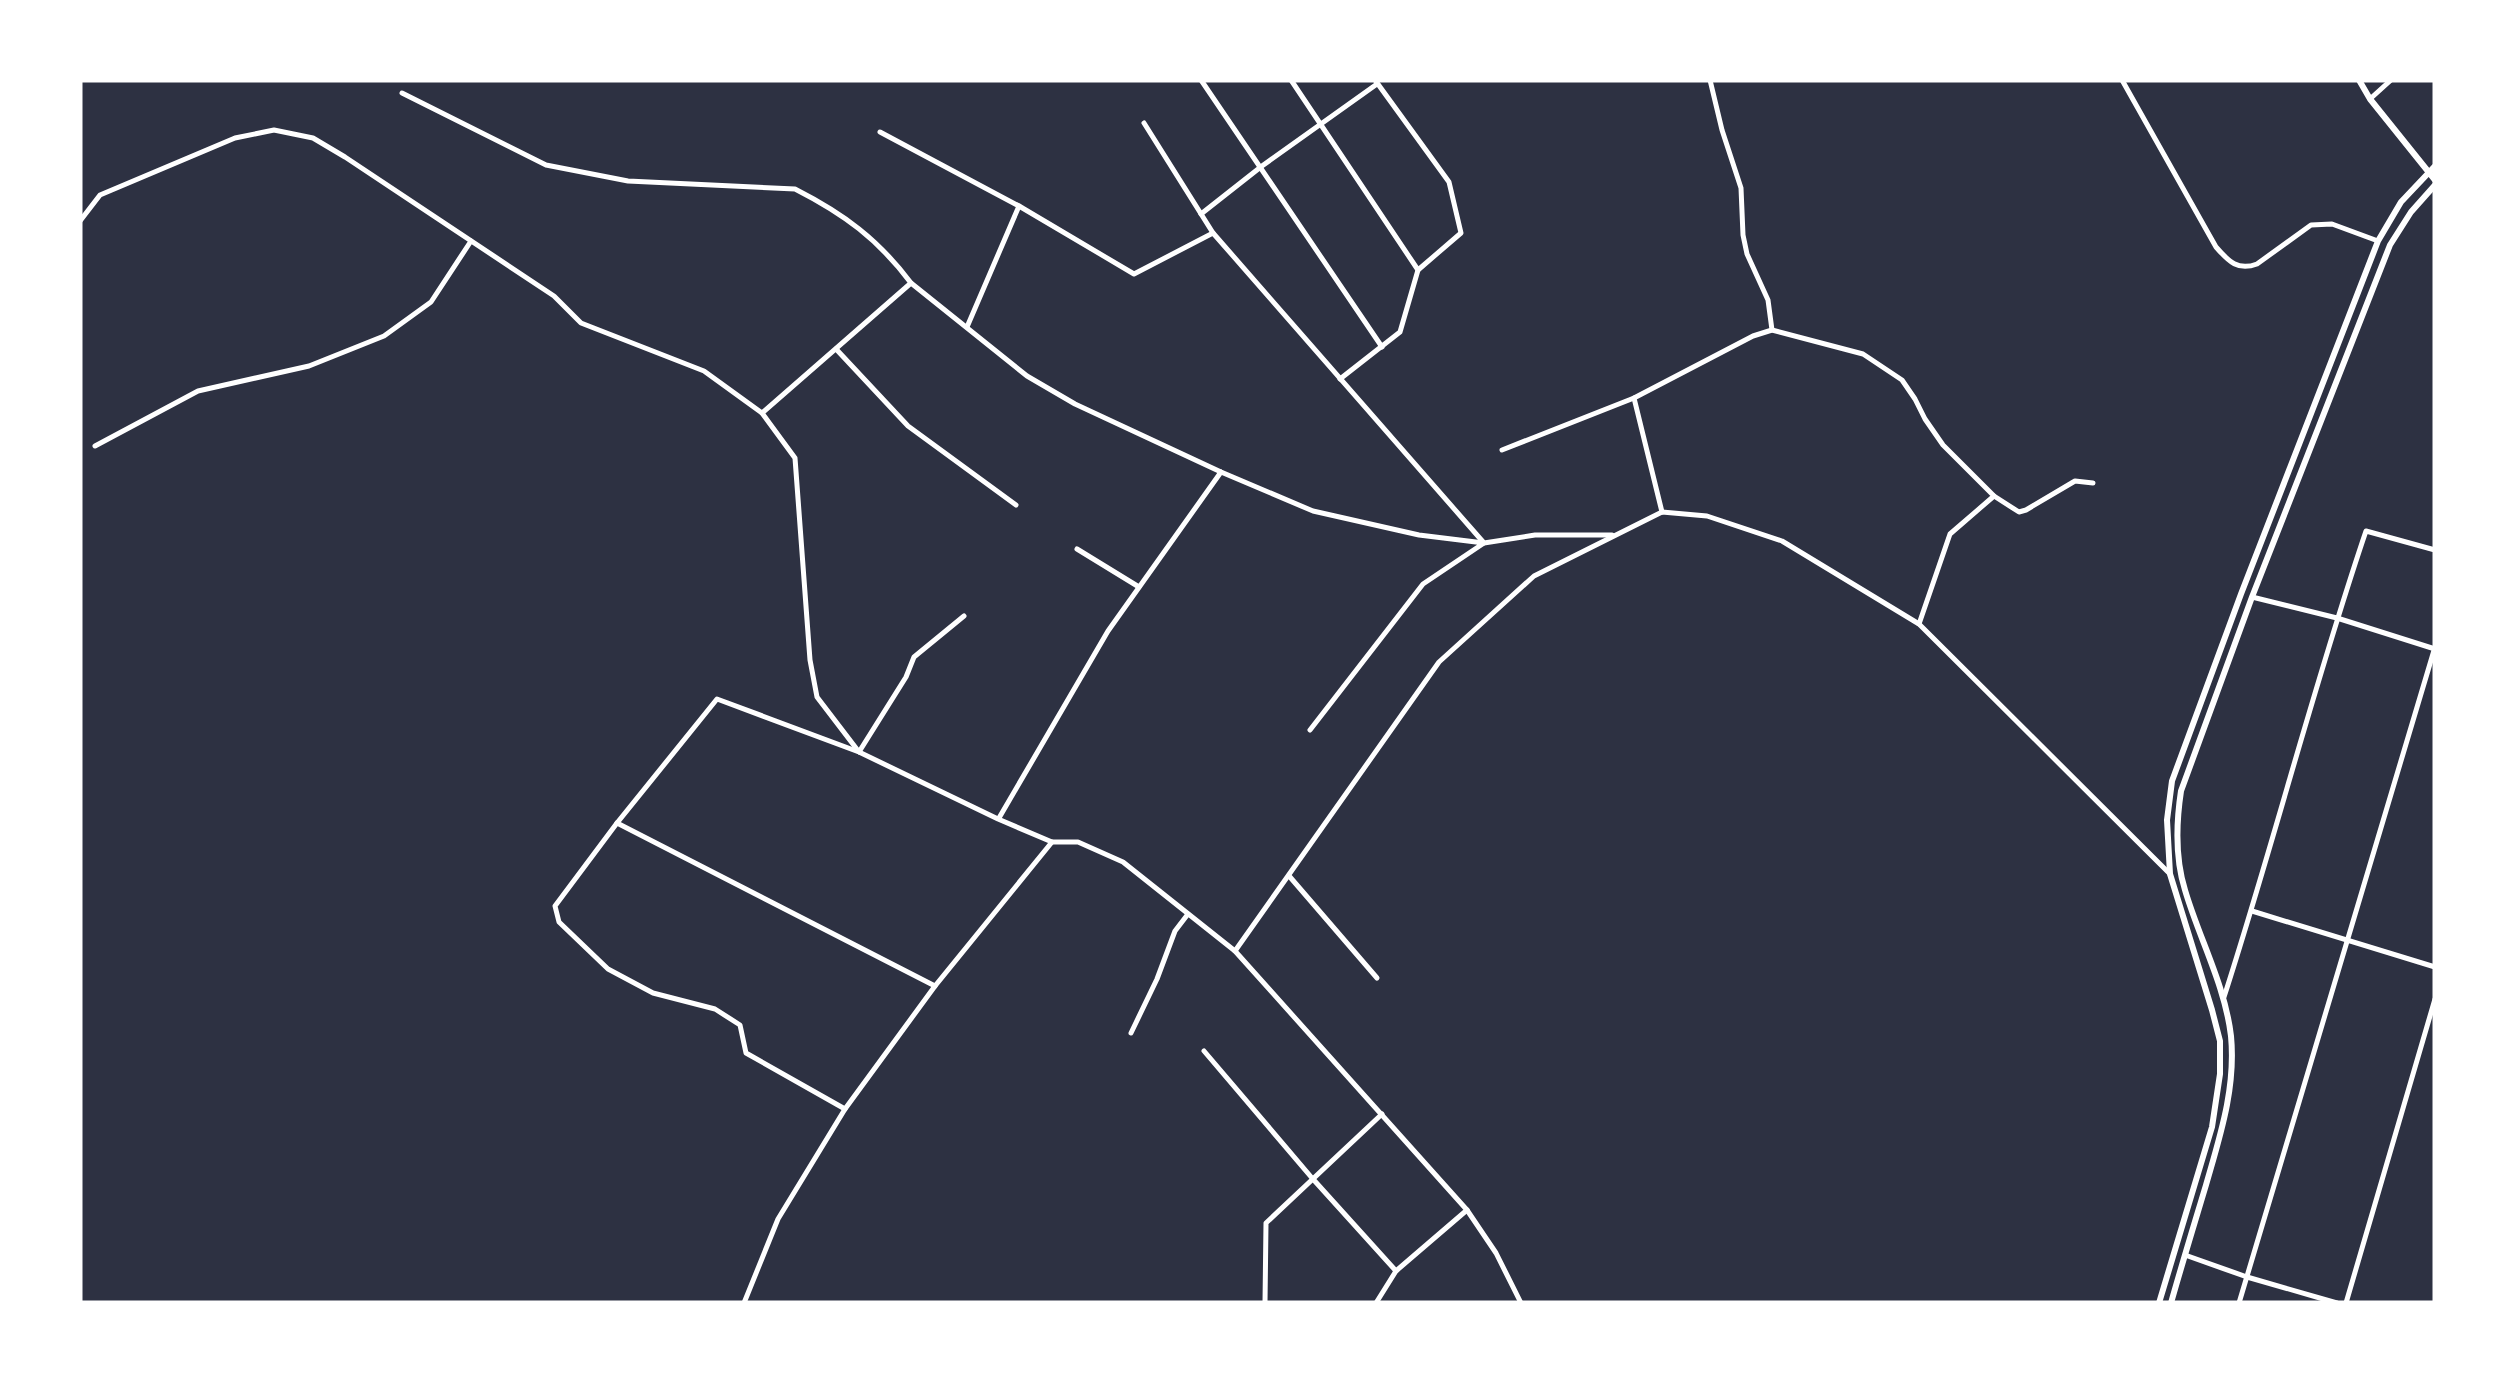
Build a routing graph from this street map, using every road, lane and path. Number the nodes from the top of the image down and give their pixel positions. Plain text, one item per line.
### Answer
1 (1202, 80) edge
2 (1291, 80) edge
3 (1710, 80) edge
4 (2122, 80) edge
5 (2360, 80) edge
6 (2391, 80) edge
7 (1376, 82) edge
8 (402, 93) dead end
9 (2370, 99) junction
10 (1144, 123) dead end
11 (1320, 124) junction
12 (880, 132) dead end
13 (1262, 166) junction
14 (2432, 169) edge
15 (2435, 182) edge
16 (1020, 206) junction
17 (1202, 214) junction
18 (80, 221) edge
19 (1213, 233) junction
20 (471, 240) junction
21 (2378, 241) junction
22 (1418, 270) junction
23 (911, 283) junction
24 (968, 327) junction
25 (1772, 330) junction
26 (1382, 346) junction
27 (836, 349) junction
28 (1340, 379) junction
29 (1634, 398) junction
30 (762, 412) junction
31 (95, 446) dead end
32 (1502, 450) dead end
33 (1221, 472) junction
34 (2093, 484) dead end
35 (1994, 496) junction
36 (1016, 505) dead end
37 (1662, 512) junction
38 (1615, 535) junction
39 (1484, 544) junction
40 (1077, 550) dead end
41 (2435, 550) edge
42 (1139, 587) junction
43 (2252, 597) junction
44 (964, 616) dead end
45 (2336, 618) junction
46 (1919, 624) junction
47 (2435, 648) edge
48 (1310, 730) dead end
49 (859, 752) junction
50 (998, 820) junction
51 (617, 823) junction
52 (1052, 842) junction
53 (2170, 874) junction
54 (1290, 877) junction
55 (2252, 911) junction
56 (1188, 914) junction
57 (2346, 941) junction
58 (1235, 951) junction
59 (2435, 967) edge
60 (1377, 978) dead end
61 (935, 986) junction
62 (2435, 999) edge
63 (2223, 1000) junction
64 (1131, 1033) dead end
65 (1204, 1051) dead end
66 (845, 1109) junction
67 (1382, 1114) junction
68 (1312, 1178) junction
69 (1468, 1210) junction
70 (2185, 1255) junction
71 (1396, 1270) junction
72 (2247, 1276) junction
73 (746, 1302) edge
74 (1265, 1303) edge
75 (1376, 1303) edge
76 (1522, 1303) edge
77 (2159, 1303) edge
78 (2171, 1303) edge
79 (2239, 1303) edge
80 (2337, 1303) edge
81 (2346, 1303) edge

1 - 13 street
2 - 11 street
3 - 25 street
4 - 21 street
5 - 9 main road
6 - 9 street
7 - 11 street
7 - 22 street
8 - 23 street
9 - 14 main road
10 - 17 street
11 - 13 street
11 - 22 street
12 - 16 street
13 - 17 street
13 - 26 street
14 - 15 main road
14 - 21 main road
15 - 43 main road
16 - 19 street
16 - 24 street
17 - 19 street
18 - 20 street
19 - 28 street
20 - 30 street
20 - 31 street
21 - 53 main road
22 - 26 street
23 - 24 street
23 - 27 street
24 - 33 street
25 - 29 street
25 - 35 street
26 - 28 street
27 - 30 street
27 - 36 street
28 - 39 street
29 - 32 street
29 - 37 street
30 - 49 street
33 - 39 street
33 - 42 street
34 - 35 street
35 - 46 street
37 - 38 street
37 - 46 street
38 - 39 street
38 - 54 street
39 - 48 street
40 - 42 street
41 - 45 street
42 - 50 street
43 - 45 street
43 - 63 main road
44 - 49 street
45 - 47 street
45 - 55 street
46 - 53 street
47 - 57 street
49 - 50 street
49 - 51 street
50 - 52 street
51 - 61 street
51 - 66 street
52 - 56 street
52 - 61 street
53 - 77 main road
54 - 58 street
54 - 60 street
55 - 57 street
55 - 63 street
56 - 58 street
56 - 64 street
57 - 59 street
57 - 72 street
58 - 67 street
61 - 66 street
62 - 81 street
63 - 70 main road
65 - 68 street
66 - 73 street
67 - 68 street
67 - 69 street
68 - 71 street
68 - 74 street
69 - 71 street
69 - 76 street
70 - 72 street
70 - 78 main road
71 - 75 street
72 - 79 street
72 - 80 street

